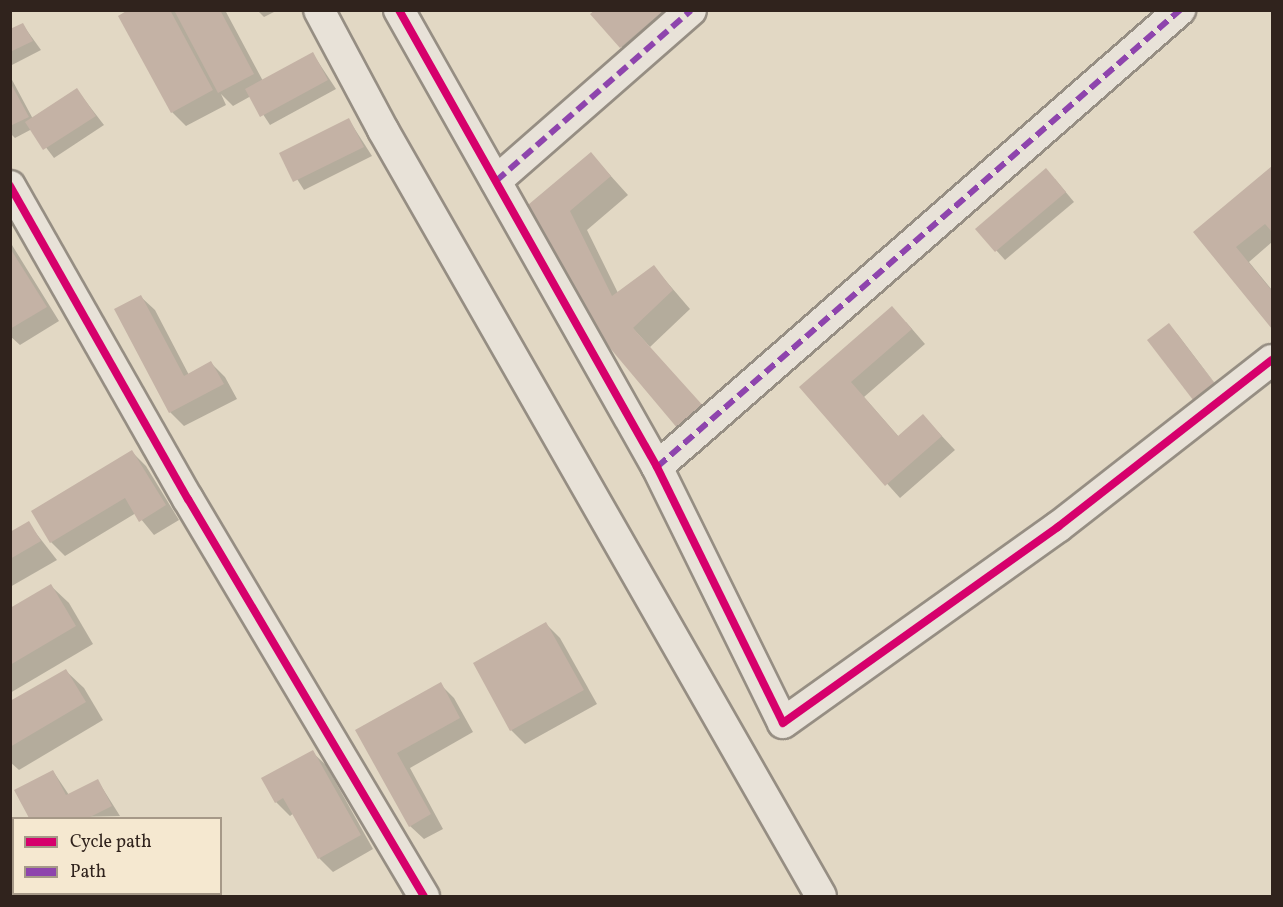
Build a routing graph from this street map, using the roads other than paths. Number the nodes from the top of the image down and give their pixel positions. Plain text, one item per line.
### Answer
1 (319, 10) edge
2 (399, 10) edge
3 (691, 10) edge
4 (1180, 10) edge
5 (496, 181) junction
6 (10, 186) edge
7 (1272, 360) edge
8 (657, 467) junction
9 (424, 897) edge
10 (821, 897) edge

1 - 10 street
2 - 5 street
3 - 5 street
4 - 8 street
5 - 8 street
6 - 9 street
7 - 8 street

